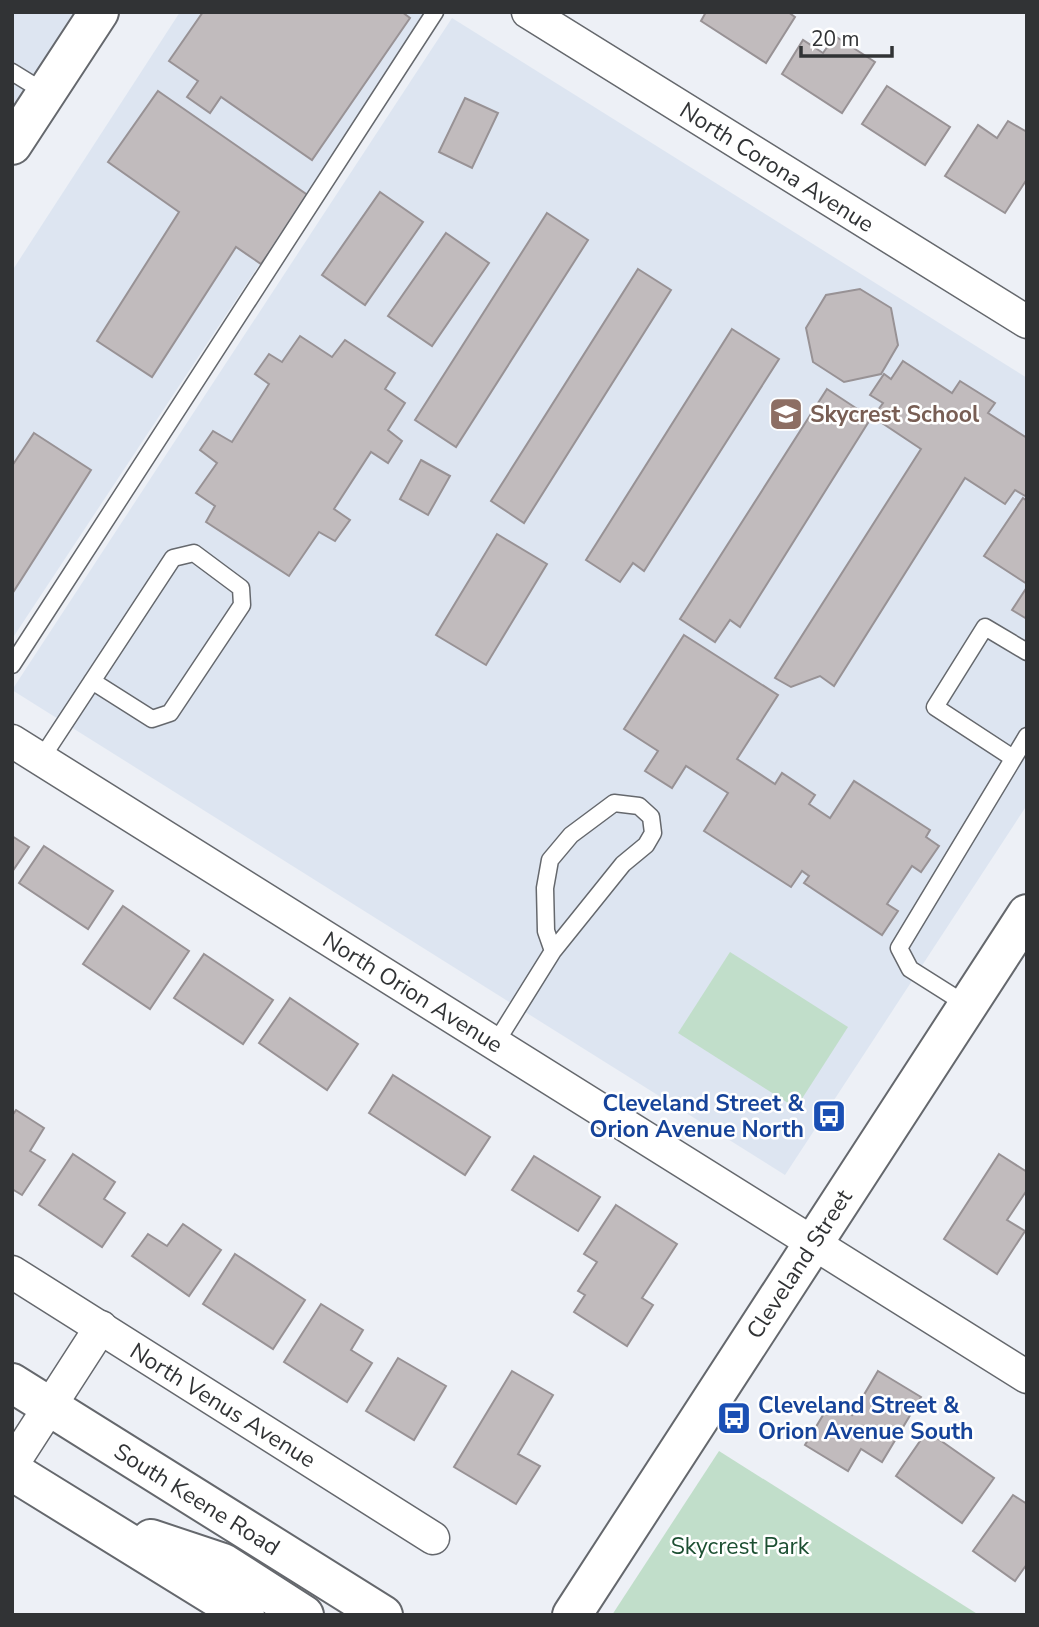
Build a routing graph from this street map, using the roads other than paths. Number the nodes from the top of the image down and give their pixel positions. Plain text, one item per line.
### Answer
1 (99, 12) edge
2 (435, 12) edge
3 (528, 12) edge
4 (12, 72) edge
5 (46, 93) junction
6 (12, 145) edge
7 (1027, 322) edge
8 (1027, 652) edge
9 (12, 665) edge
10 (92, 681) junction
11 (1027, 736) edge
12 (12, 741) edge
13 (1013, 758) junction
14 (41, 759) junction
15 (1027, 914) edge
16 (553, 951) junction
17 (967, 1005) junction
18 (495, 1044) junction
19 (813, 1244) junction
20 (12, 1272) edge
21 (101, 1327) junction
22 (1027, 1377) edge
23 (12, 1383) edge
24 (50, 1407) junction
25 (12, 1465) edge
26 (12, 1471) edge
27 (89, 1518) junction
28 (433, 1538) dead end
29 (244, 1615) edge
30 (304, 1615) edge
31 (383, 1615) edge
32 (572, 1615) edge

1 - 5 main road
2 - 9 lane
3 - 7 street, North Corona Avenue
4 - 5 lane
5 - 6 main road
8 - 13 lane
10 - 10 lane
10 - 14 lane
11 - 13 lane
12 - 14 street, North Orion Avenue
13 - 17 lane
14 - 18 street, North Orion Avenue
15 - 17 main road, Cleveland Street
16 - 16 lane
16 - 18 lane
17 - 19 main road, Cleveland Street
18 - 19 street, North Orion Avenue
19 - 22 street, North Orion Avenue
19 - 32 main road, Cleveland Street
20 - 21 street, North Venus Avenue
21 - 24 street
21 - 28 street, North Venus Avenue
23 - 24 main road, South Keene Road
24 - 25 street
24 - 31 main road, South Keene Road
26 - 27 main road
27 - 29 main road
27 - 30 main road

